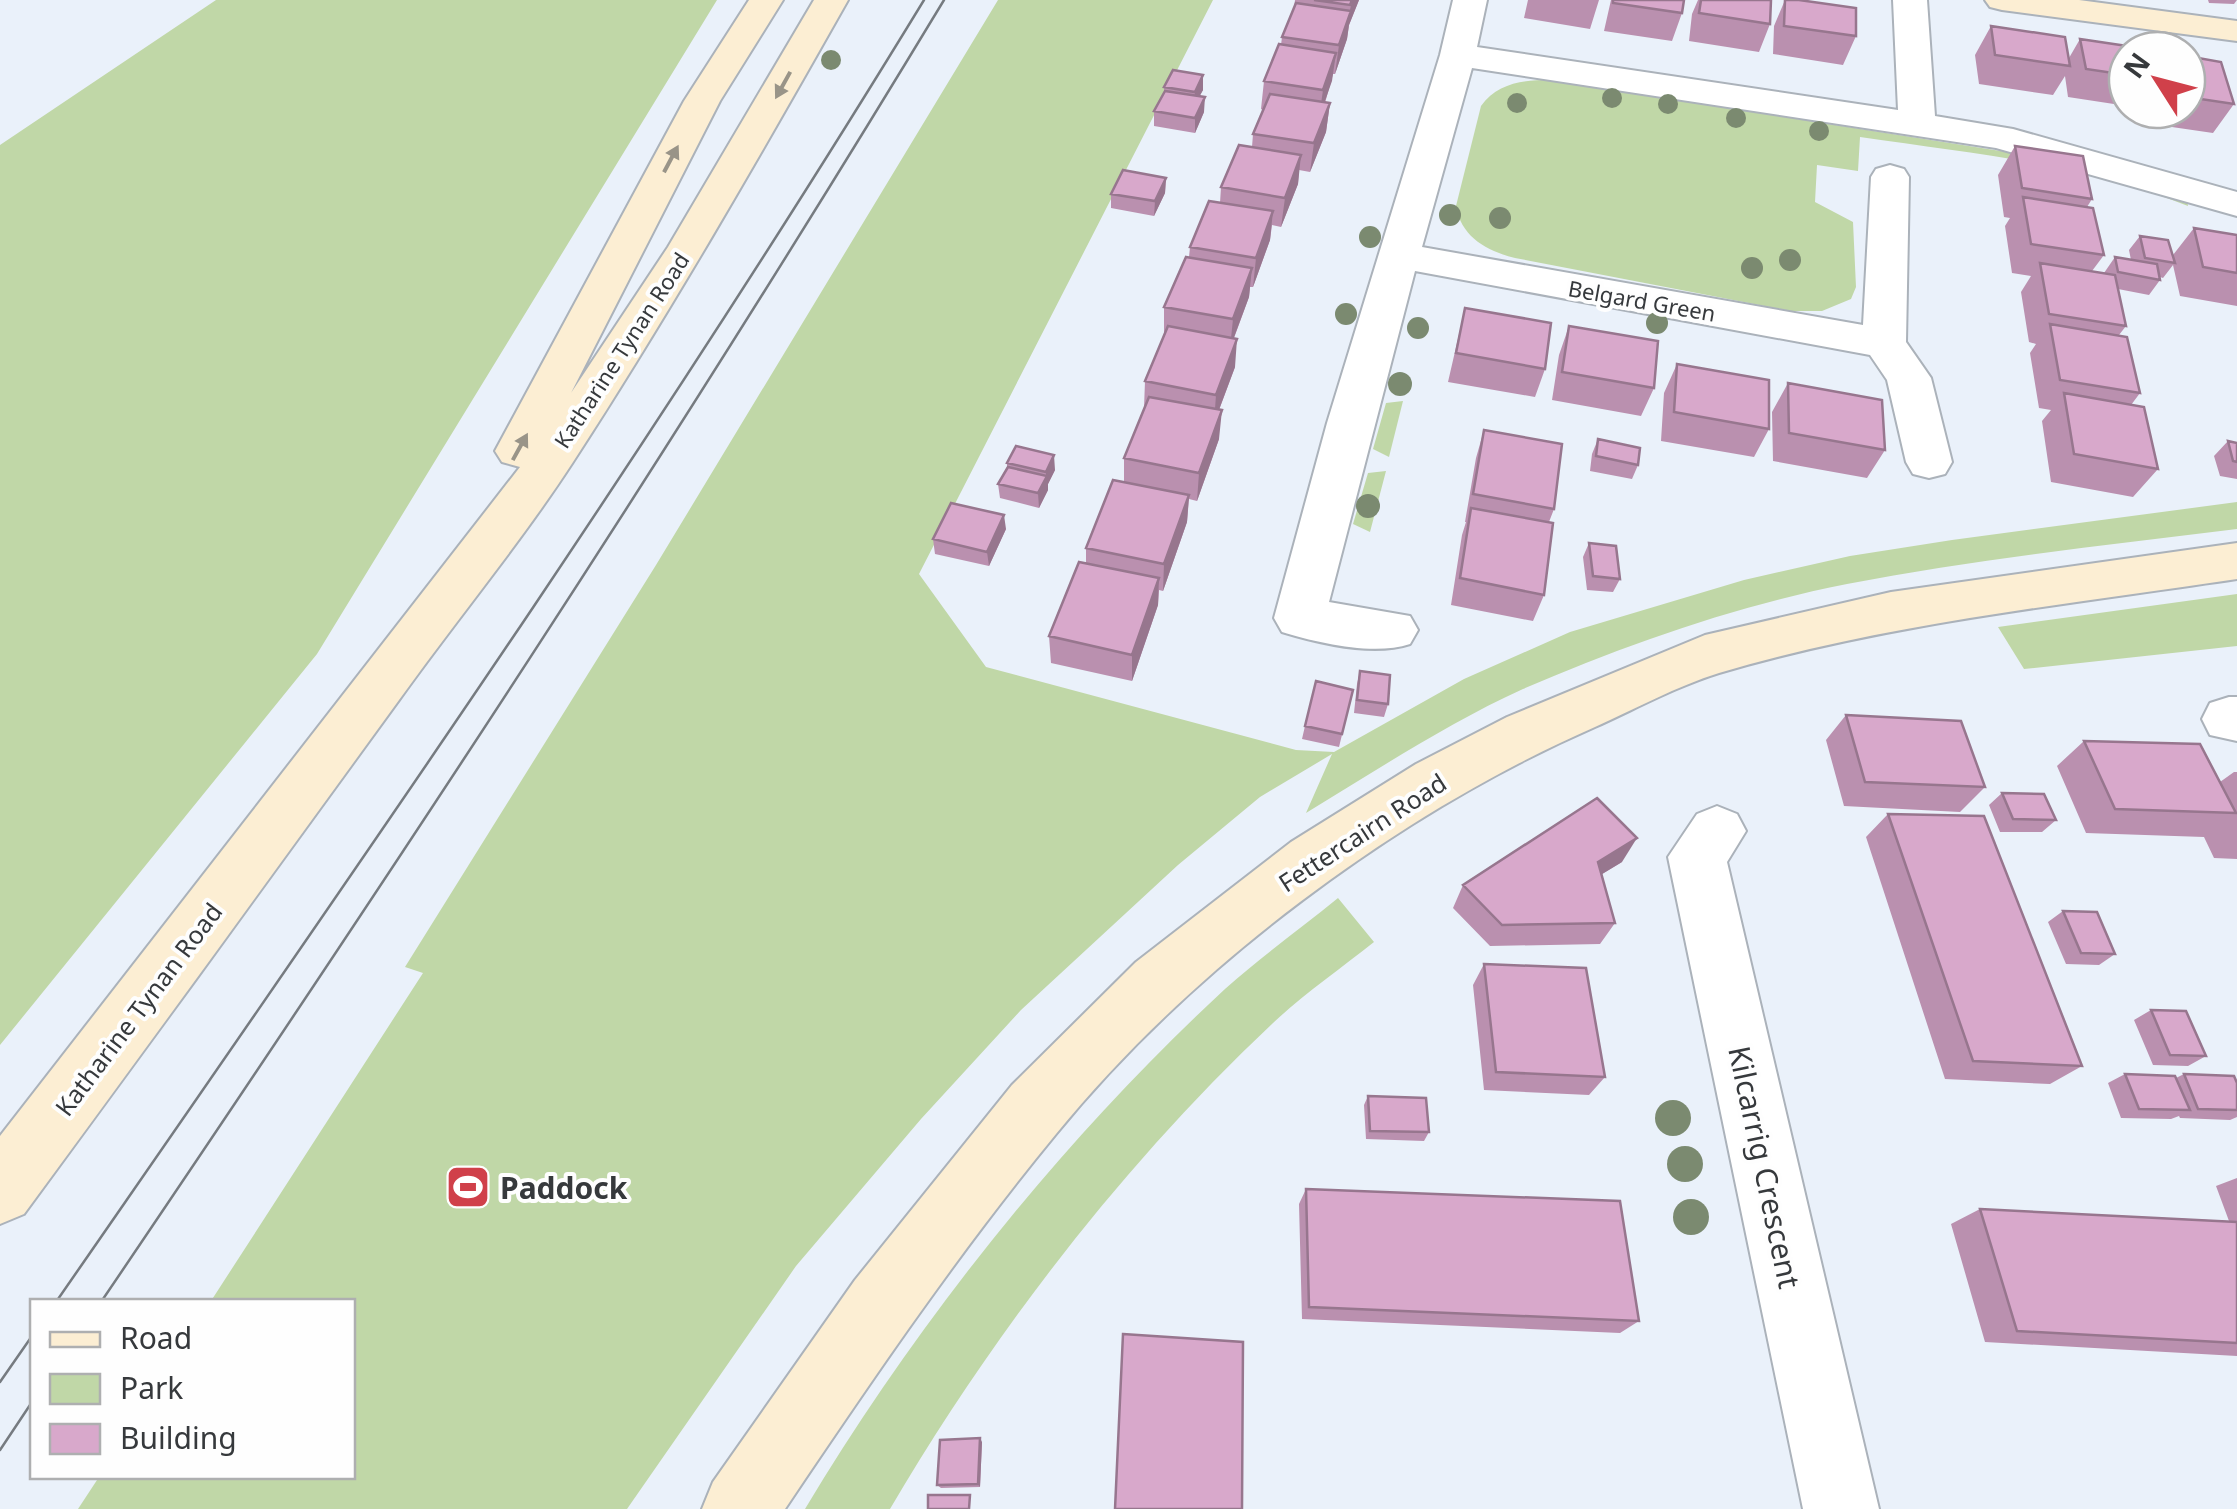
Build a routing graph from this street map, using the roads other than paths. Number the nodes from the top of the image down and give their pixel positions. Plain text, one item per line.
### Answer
1 (766, 0) edge
2 (831, 0) edge
3 (1470, 0) edge
4 (1910, 0) edge
5 (2002, 0) edge
6 (2237, 31) edge
7 (1458, 55) junction
8 (1917, 124) junction
9 (1890, 177) dead end
10 (2237, 204) edge
11 (1400, 256) junction
12 (1884, 343) junction
13 (1929, 462) dead end
14 (2237, 561) edge
15 (1392, 630) dead end
16 (382, 682) junction
17 (1717, 831) dead end
18 (0, 1190) edge
19 (740, 1509) edge
20 (1840, 1509) edge

16 -> 1 main road, Katharine Tynan Road
2 -> 16 main road, Katharine Tynan Road
3 - 7 street
4 - 8 street
5 - 6 main road
7 - 8 street
7 - 11 street
8 - 10 street
9 - 12 street
11 - 12 street, Belgard Green
11 - 15 street
12 - 13 street
14 - 19 main road, Fettercairn Road
16 - 18 main road, Katharine Tynan Road
17 - 20 street, Kilcarrig Crescent

